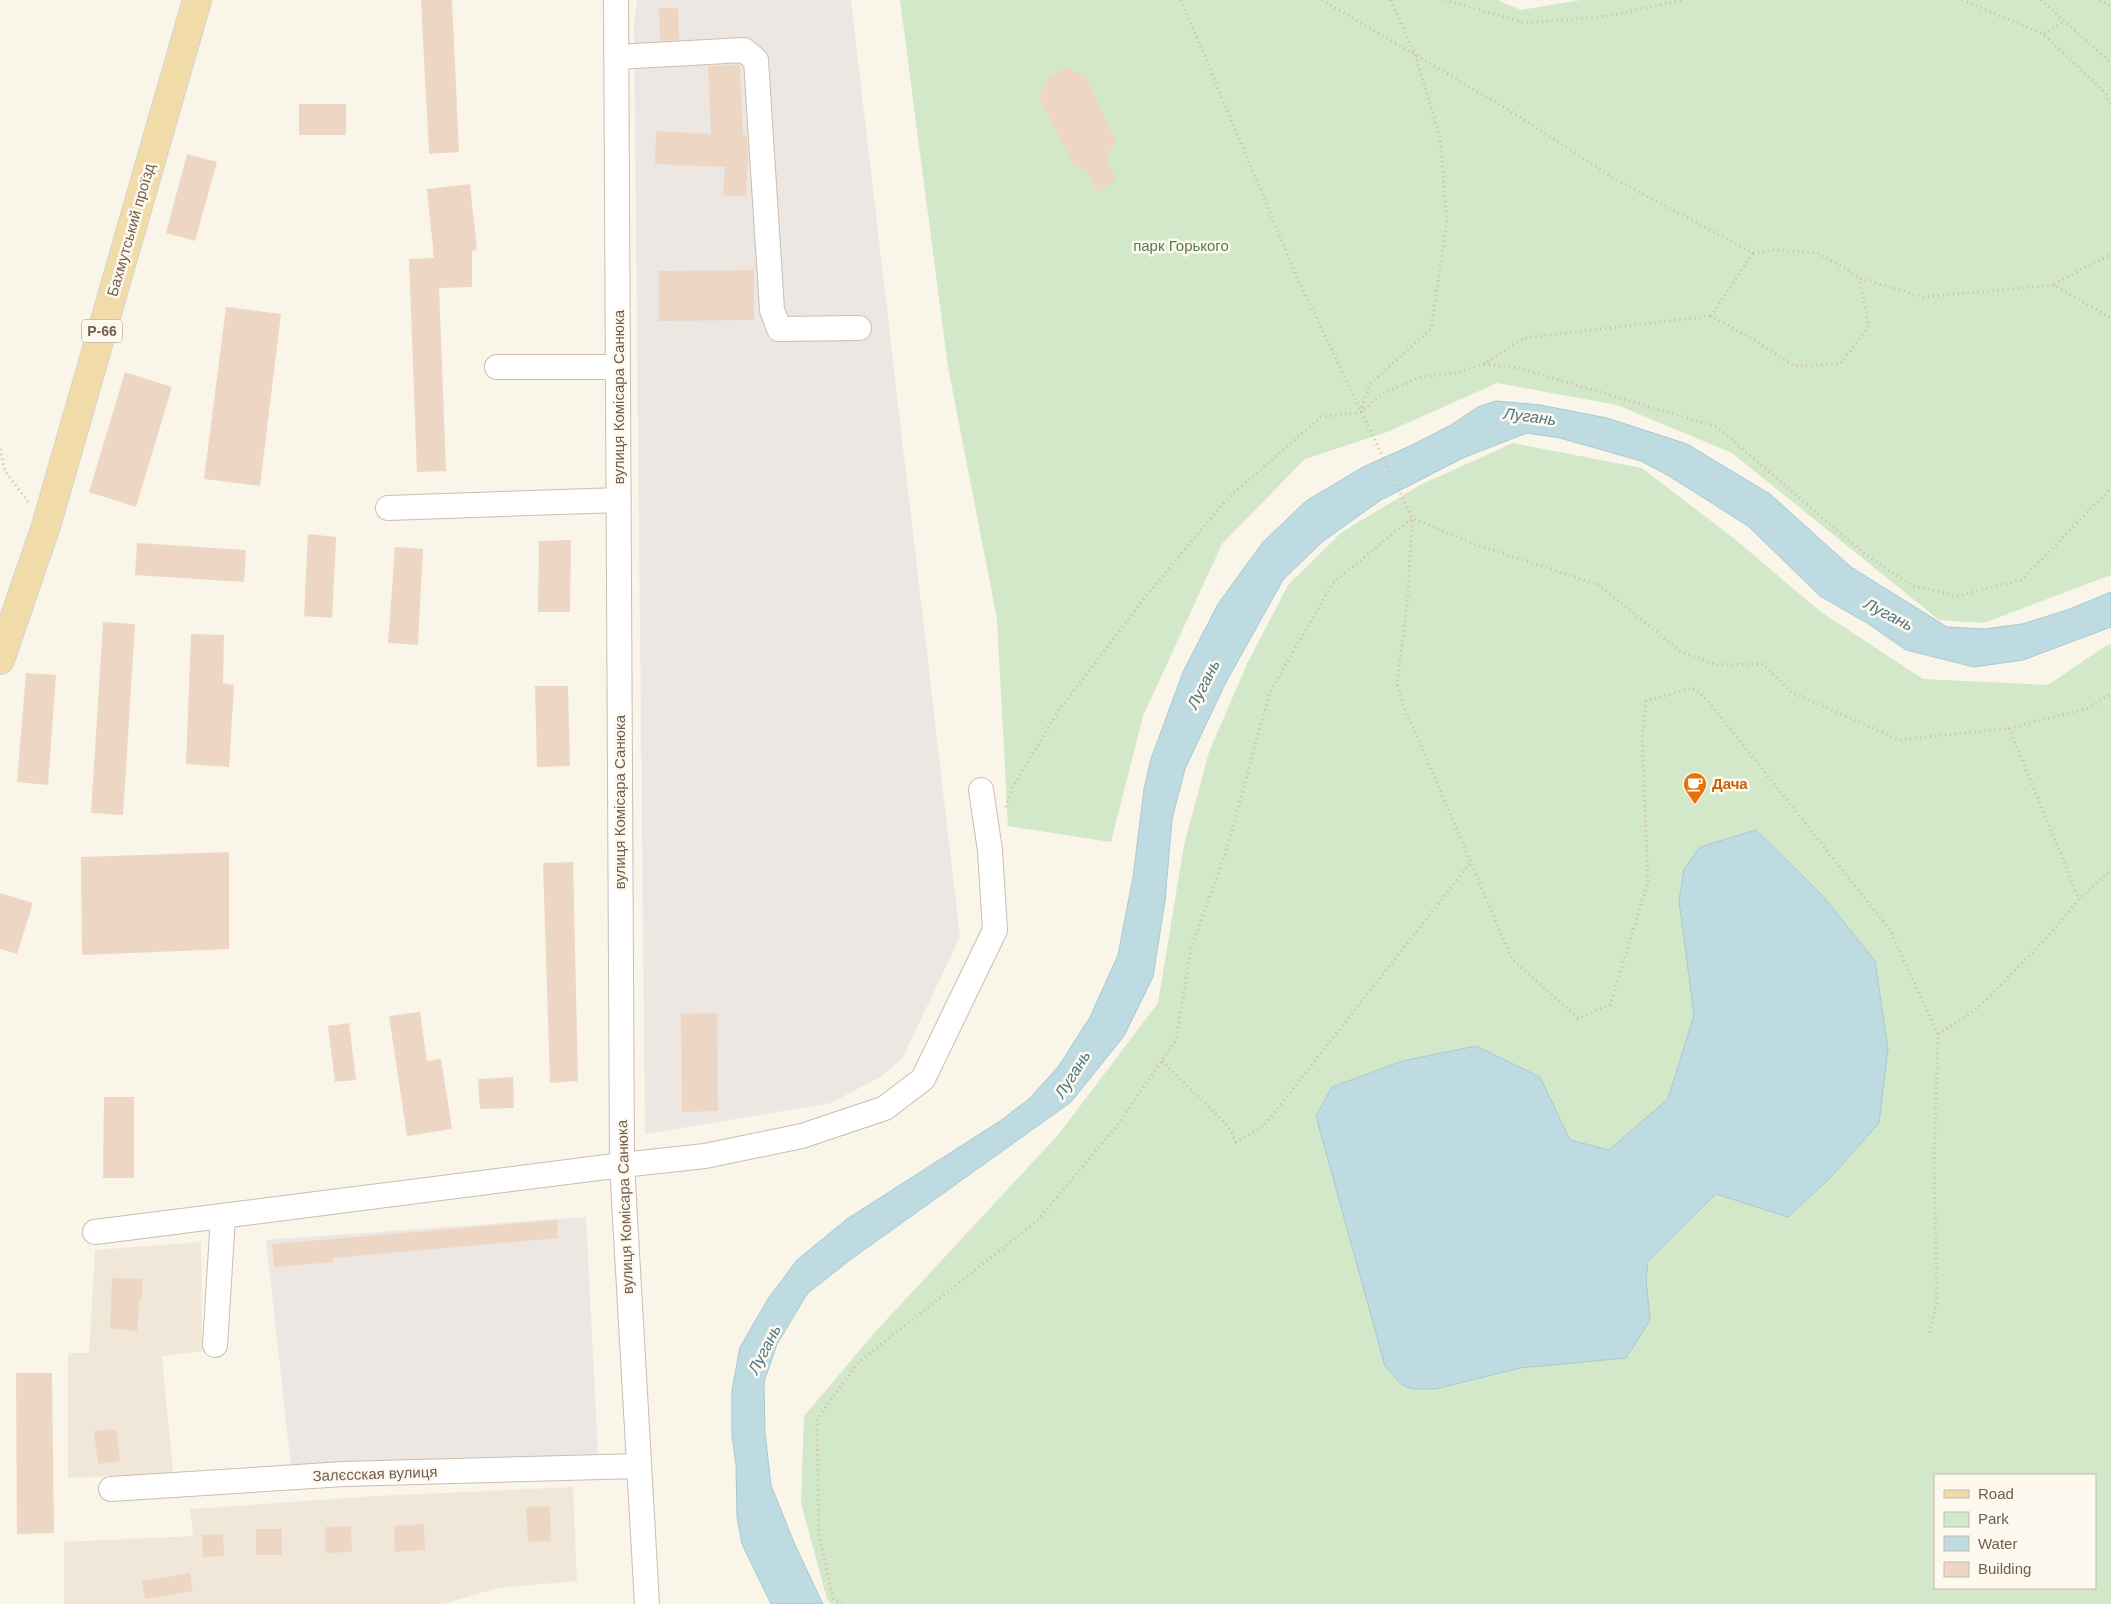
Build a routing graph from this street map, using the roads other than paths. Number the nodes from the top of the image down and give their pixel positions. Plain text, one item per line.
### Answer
1 (197, 0) edge
2 (616, 0) edge
3 (617, 57) junction
4 (859, 328) dead end
5 (497, 366) dead end
6 (618, 367) junction
7 (619, 500) junction
8 (388, 508) dead end
9 (0, 660) edge
10 (981, 790) dead end
11 (622, 1165) junction
12 (223, 1217) junction
13 (95, 1232) dead end
14 (215, 1345) dead end
15 (639, 1466) junction
16 (111, 1489) dead end
17 (647, 1604) edge

1 - 9 main road, Бахмутський проїзд / Р-66
2 - 3 street, вулиця Комісара Санюка
3 - 4 street
3 - 6 street, вулиця Комісара Санюка
5 - 6 street
6 - 7 street, вулиця Комісара Санюка
7 - 8 street
7 - 11 street, вулиця Комісара Санюка
10 - 11 street
11 - 12 street
11 - 15 street, вулиця Комісара Санюка
12 - 13 street
12 - 14 street
15 - 16 street, Залєсская вулиця
15 - 17 street, вулиця Комісара Санюка

